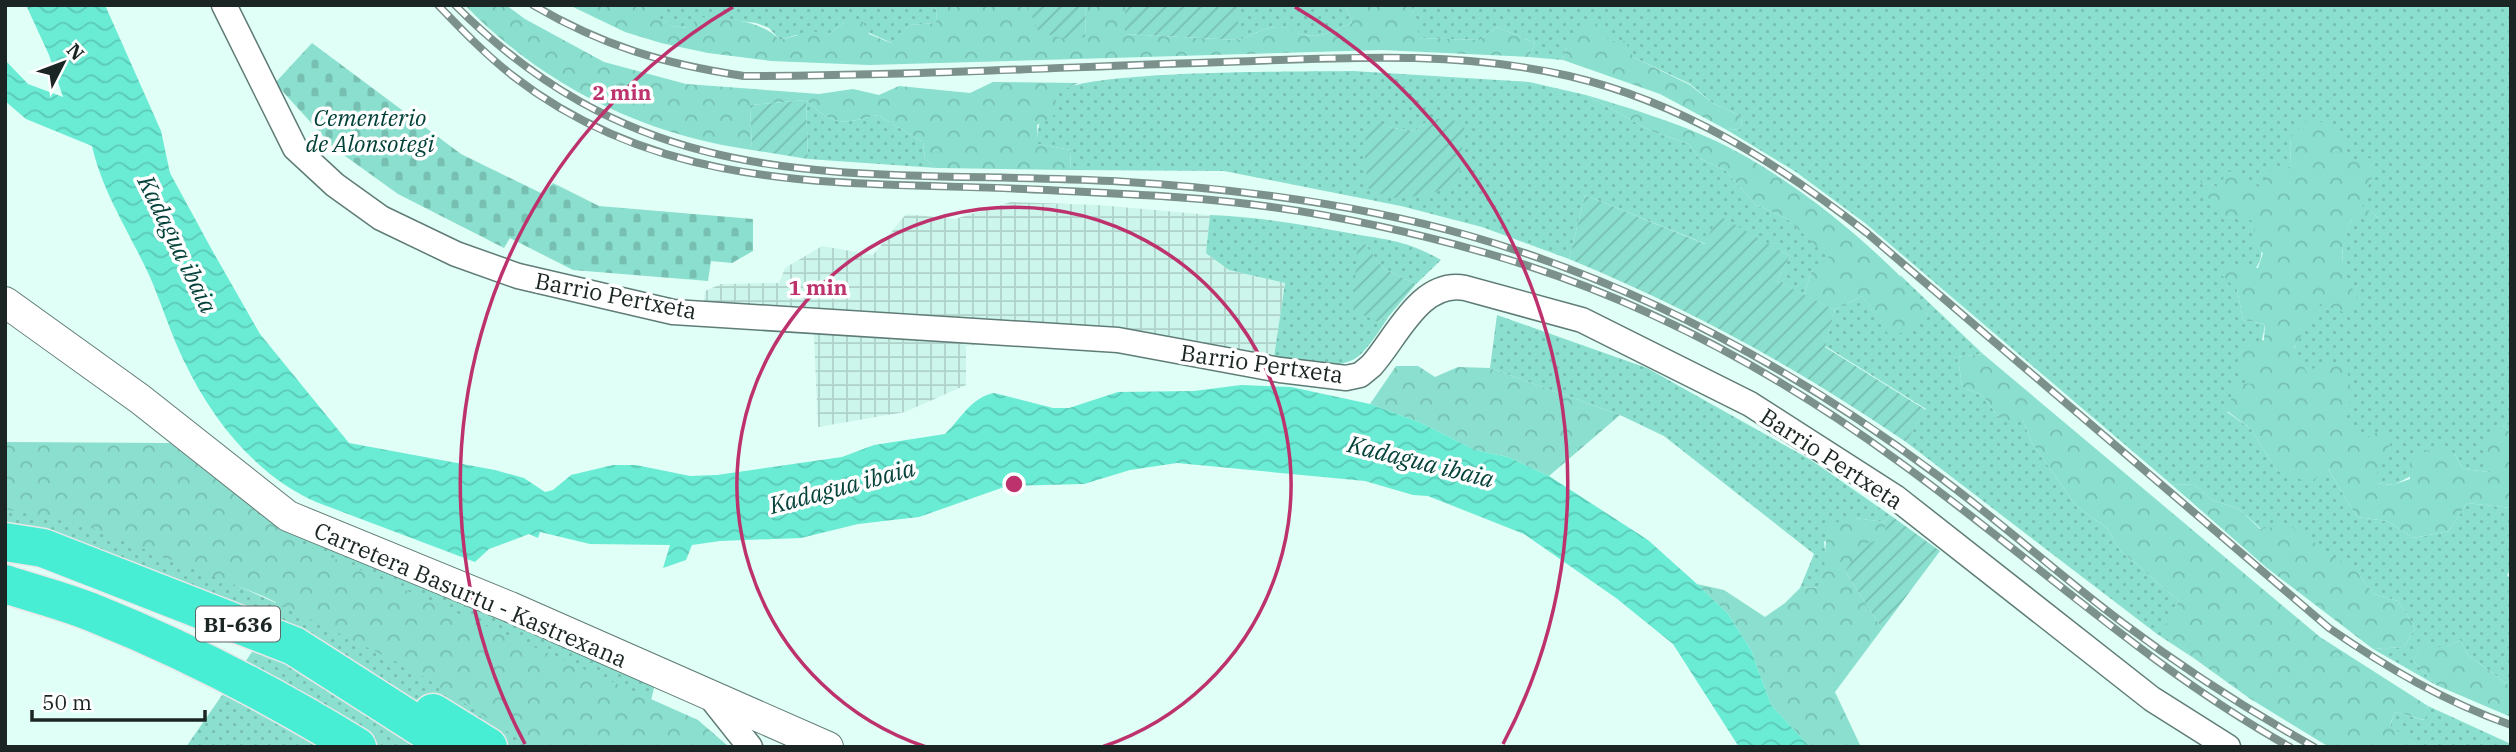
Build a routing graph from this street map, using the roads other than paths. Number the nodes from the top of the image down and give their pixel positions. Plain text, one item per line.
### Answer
1 (225, 5) edge
2 (5, 302) edge
3 (5, 542) edge
4 (5, 584) edge
5 (294, 646) junction
6 (707, 694) junction
7 (357, 747) edge
8 (452, 747) edge
9 (488, 747) edge
10 (750, 747) edge
11 (799, 747) edge
12 (828, 747) edge
13 (2228, 747) edge

1 - 13 street, Barrio Pertxeta
2 - 6 street, Carretera Basurtu - Kastrexana
3 - 5 highway, BI-636
4 - 7 highway, BI-636
5 - 8 highway, BI-636
5 - 9 highway
6 - 10 street
6 - 11 street
6 - 12 street, Carretera Basurtu - Kastrexana

